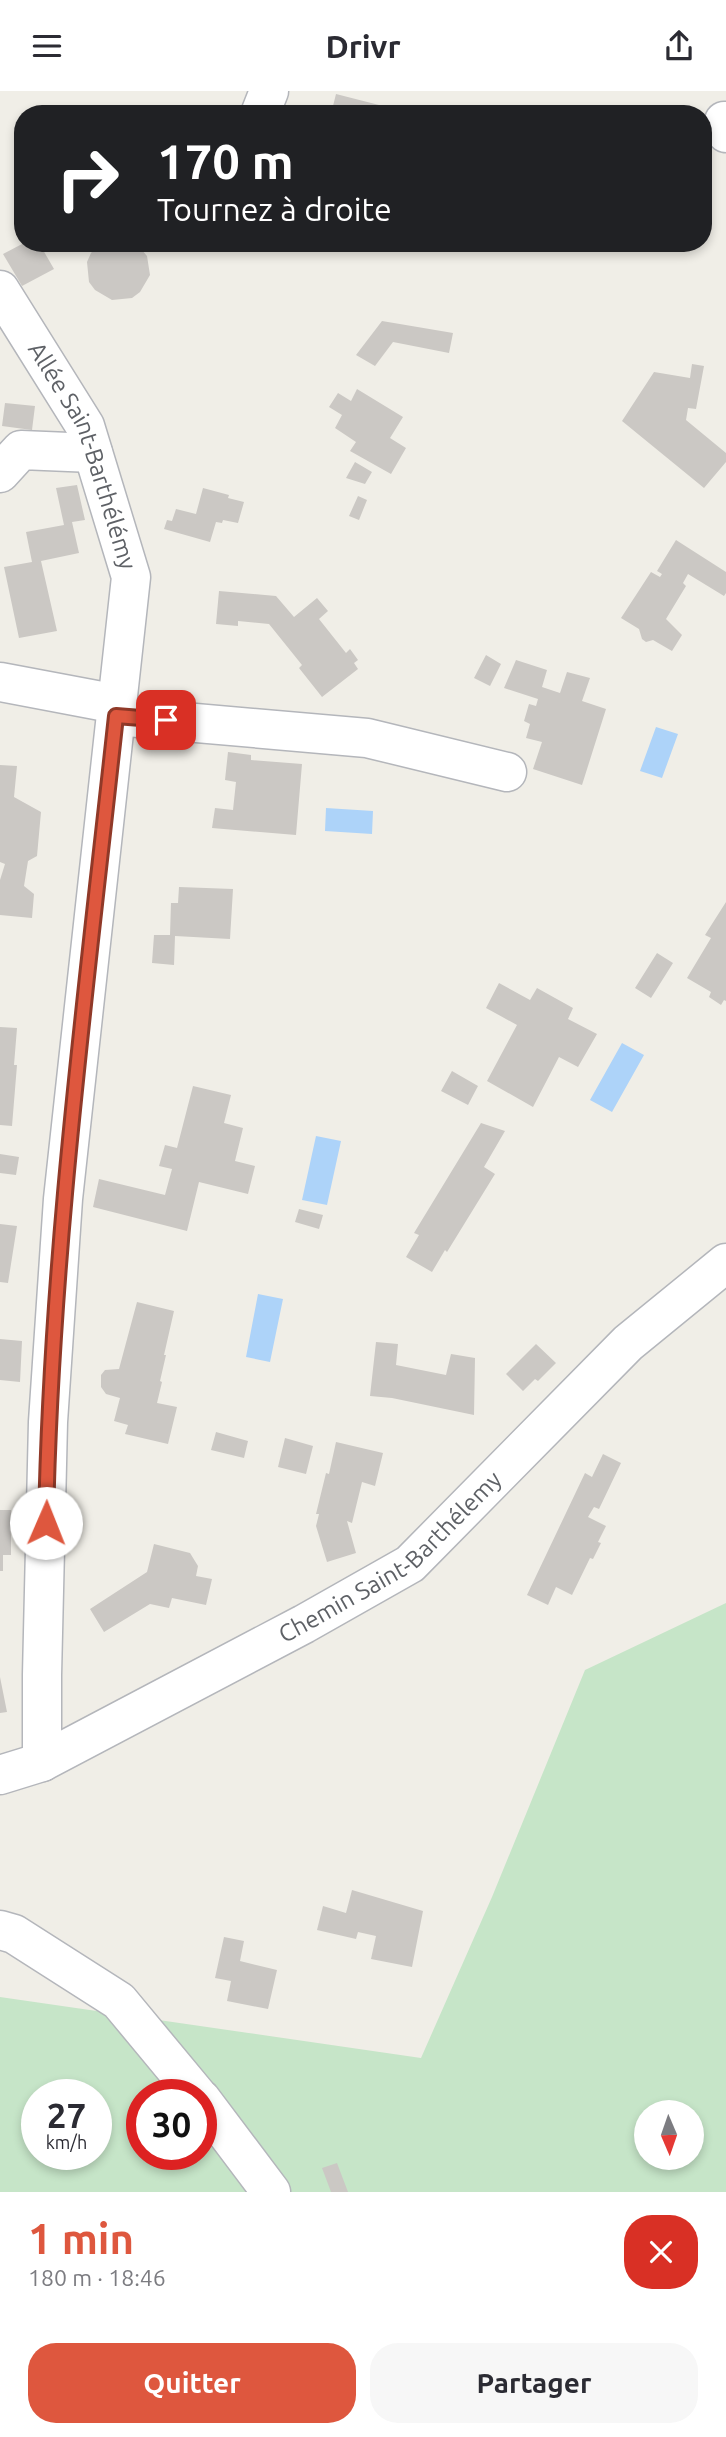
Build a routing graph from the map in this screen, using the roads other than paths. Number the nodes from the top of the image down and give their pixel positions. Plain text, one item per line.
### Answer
1 (3, 298) edge
2 (93, 453) junction
3 (0, 473) edge
4 (0, 683) edge
5 (116, 710) junction
6 (507, 772) dead end
7 (726, 1263) edge
8 (42, 1762) junction
9 (0, 1775) edge
10 (0, 1930) edge
11 (184, 2079) edge
12 (217, 2120) edge
13 (271, 2192) edge

1 - 2 street, Allée Saint-Barthélémy
2 - 3 street
2 - 5 street, Allée Saint-Barthélémy
4 - 5 street
5 - 6 street
5 - 8 street, Allée Saint-Barthélémy
7 - 8 street, Chemin Saint-Barthélemy
8 - 9 street, Chemin Saint-Barthélemy
10 - 11 street
12 - 13 street

